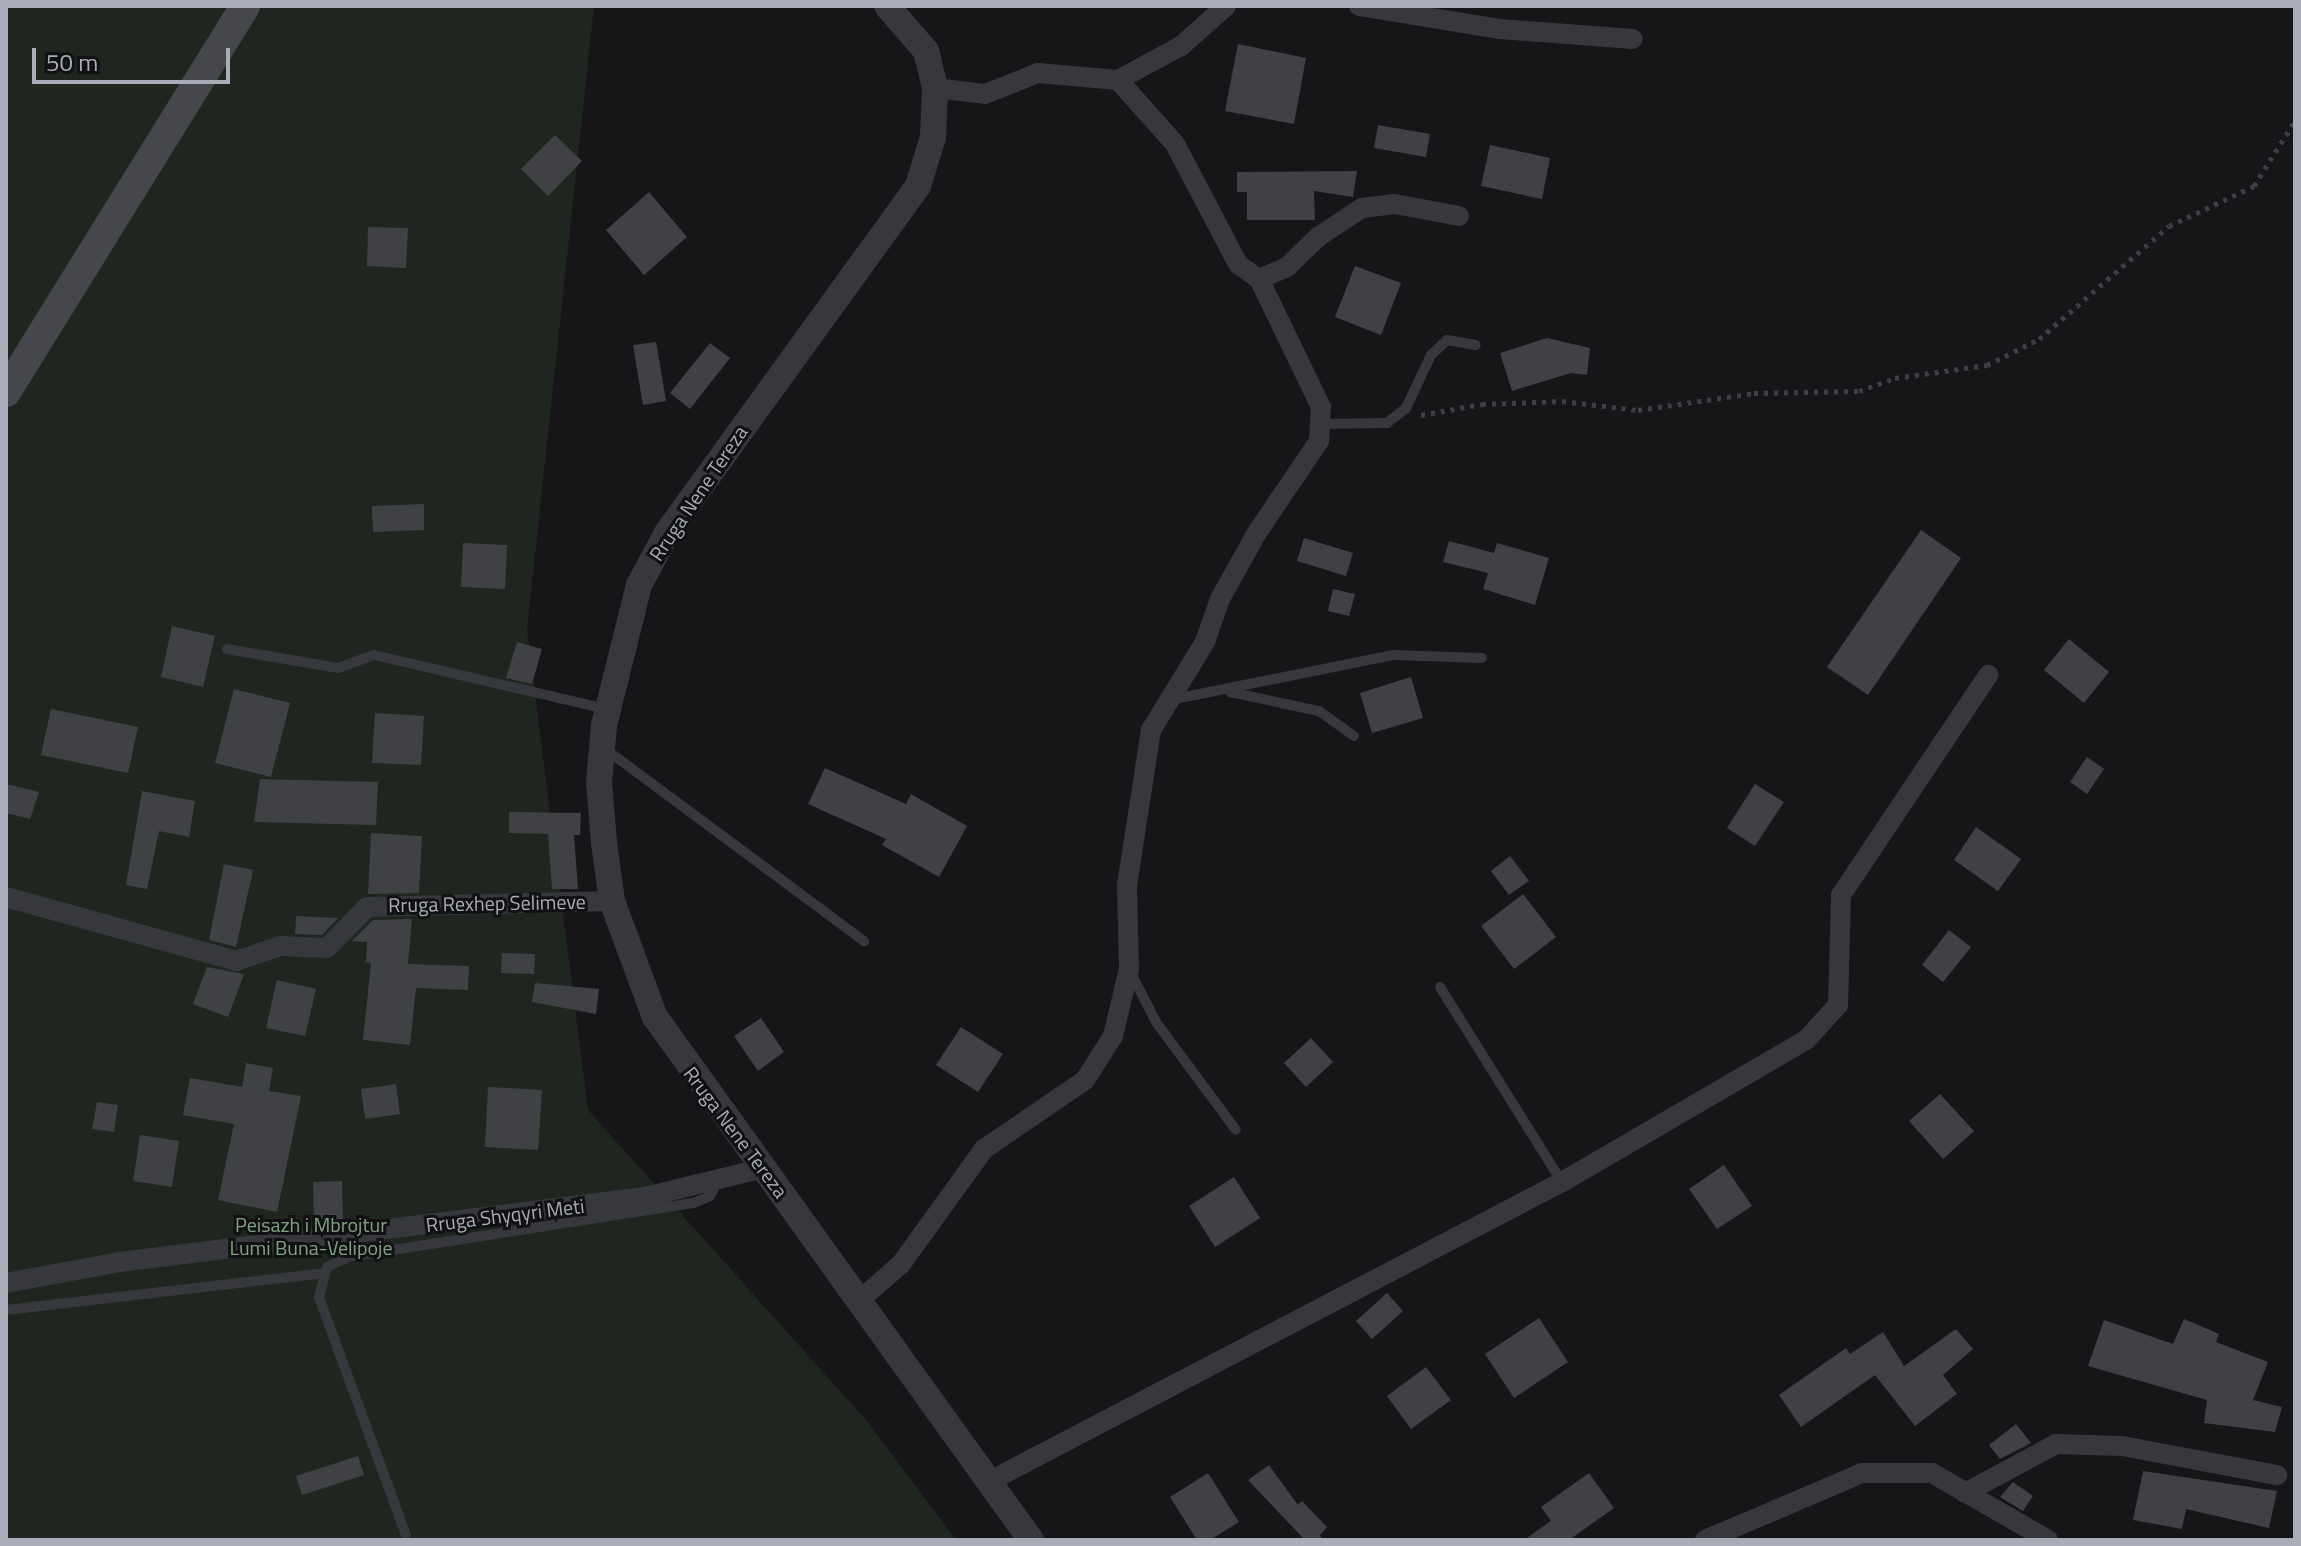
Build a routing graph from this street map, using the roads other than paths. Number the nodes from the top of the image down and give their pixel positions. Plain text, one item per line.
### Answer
1 (245, 6) edge
2 (887, 6) edge
3 (1226, 6) edge
4 (1359, 6) edge
5 (1633, 39) dead end
6 (1118, 80) junction
7 (935, 88) junction
8 (1459, 216) dead end
9 (1259, 279) junction
10 (1476, 345) dead end
11 (6, 392) edge
12 (1320, 424) junction
13 (227, 649) dead end
14 (1482, 658) dead end
15 (1988, 675) dead end
16 (1228, 692) junction
17 (1170, 700) junction
18 (608, 709) junction
19 (1354, 736) dead end
20 (603, 747) junction
21 (6, 897) edge
22 (612, 901) junction
23 (864, 941) dead end
24 (1129, 969) junction
25 (1440, 987) dead end
26 (1236, 1130) dead end
27 (764, 1168) junction
28 (1562, 1182) junction
29 (717, 1183) junction
30 (324, 1273) junction
31 (6, 1283) edge
32 (861, 1299) junction
33 (6, 1310) edge
34 (2277, 1475) dead end
35 (990, 1481) junction
36 (1965, 1493) junction
37 (406, 1535) dead end
38 (1031, 1540) edge
39 (1705, 1540) edge
40 (2048, 1540) edge

1 - 11 main road
2 - 7 street, Rruga Nene Tereza
3 - 6 street
4 - 5 street
6 - 7 street
6 - 9 street
7 - 18 street, Rruga Nene Tereza
8 - 9 street
9 - 12 street
10 - 12 lane
12 - 17 street
13 - 18 lane
14 - 16 lane
15 - 28 street
16 - 17 lane
16 - 19 lane
17 - 24 street
18 - 20 street, Rruga Nene Tereza
20 - 22 street, Rruga Nene Tereza
20 - 23 lane
21 - 22 street, Rruga Rexhep Selimeve
22 - 27 street, Rruga Nene Tereza
24 - 26 lane
24 - 32 street
25 - 28 lane
27 - 29 street, Rruga Shyqyri Meti
27 - 32 street, Rruga Nene Tereza
28 - 35 street
29 - 30 lane
29 - 31 street, Rruga Shyqyri Meti
30 - 33 lane
30 - 37 lane
32 - 35 street, Rruga Nene Tereza
34 - 36 street
35 - 38 street, Rruga Nene Tereza
36 - 39 street
36 - 40 street

